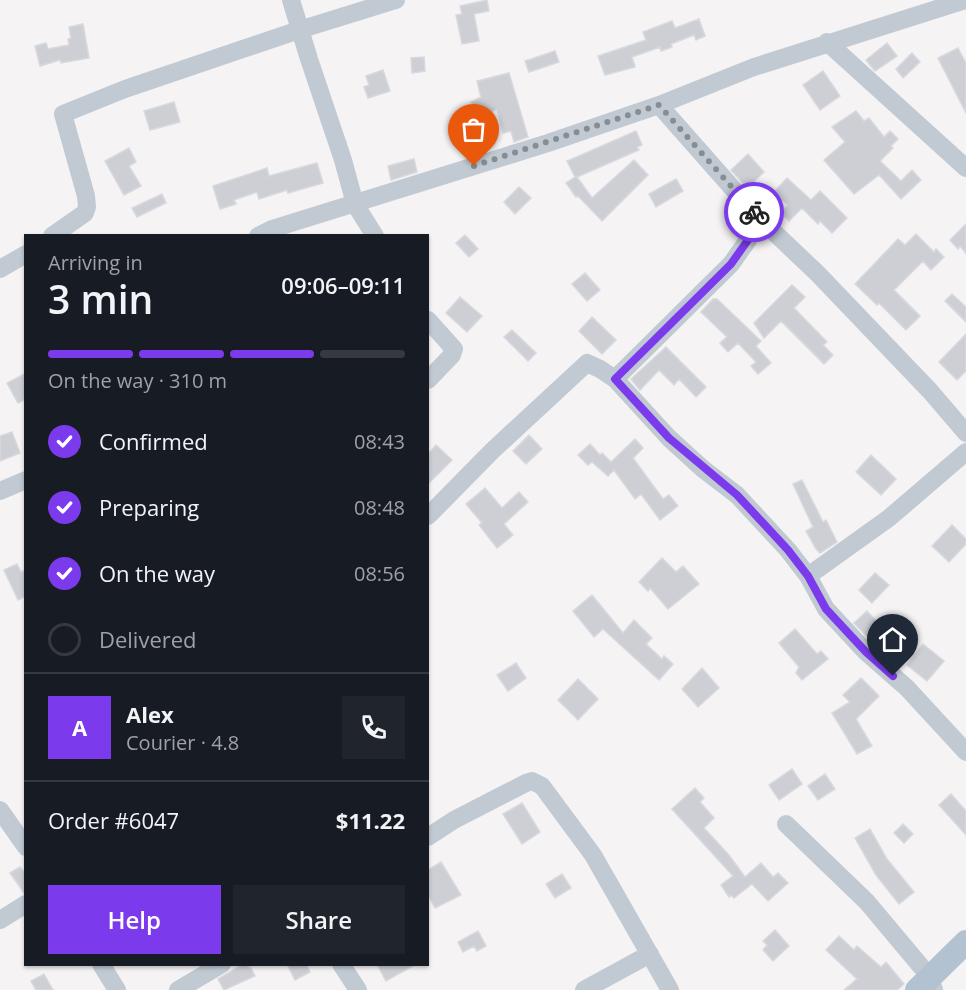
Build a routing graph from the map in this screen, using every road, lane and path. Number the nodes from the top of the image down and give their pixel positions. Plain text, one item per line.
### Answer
1 (291, 0) edge
2 (396, 0) edge
3 (965, 0) edge
4 (299, 30) junction
5 (826, 42) junction
6 (659, 105) junction
7 (966, 168) edge
8 (355, 204) junction
9 (757, 216) junction
10 (55, 234) edge
11 (262, 234) edge
12 (374, 234) edge
13 (24, 255) edge
14 (0, 269) edge
15 (429, 321) edge
16 (429, 379) edge
17 (615, 379) junction
18 (966, 433) edge
19 (966, 452) edge
20 (24, 481) edge
21 (0, 491) edge
22 (429, 515) edge
23 (808, 576) junction
24 (966, 752) edge
25 (0, 810) edge
26 (786, 824) dead end
27 (429, 836) edge
28 (24, 845) edge
29 (24, 905) edge
30 (0, 920) edge
31 (966, 942) edge
32 (650, 954) junction
33 (102, 966) edge
34 (219, 966) edge
35 (342, 966) edge
36 (926, 985) edge
37 (117, 990) edge
38 (178, 990) edge
39 (358, 990) edge
40 (584, 990) edge
41 (670, 990) edge

1 - 4 street
2 - 4 street
3 - 5 street
4 - 8 street
4 - 10 street
5 - 6 street
5 - 7 street
6 - 8 street
6 - 9 street
8 - 11 street
8 - 12 street
9 - 17 street
9 - 18 street
13 - 14 street
15 - 16 street
17 - 22 street
17 - 23 street
19 - 23 street
20 - 21 street
23 - 24 street
25 - 28 street
26 - 36 street
27 - 32 street
29 - 30 street
31 - 36 main road
32 - 40 street
32 - 41 street
33 - 37 street
34 - 38 street
35 - 39 street

